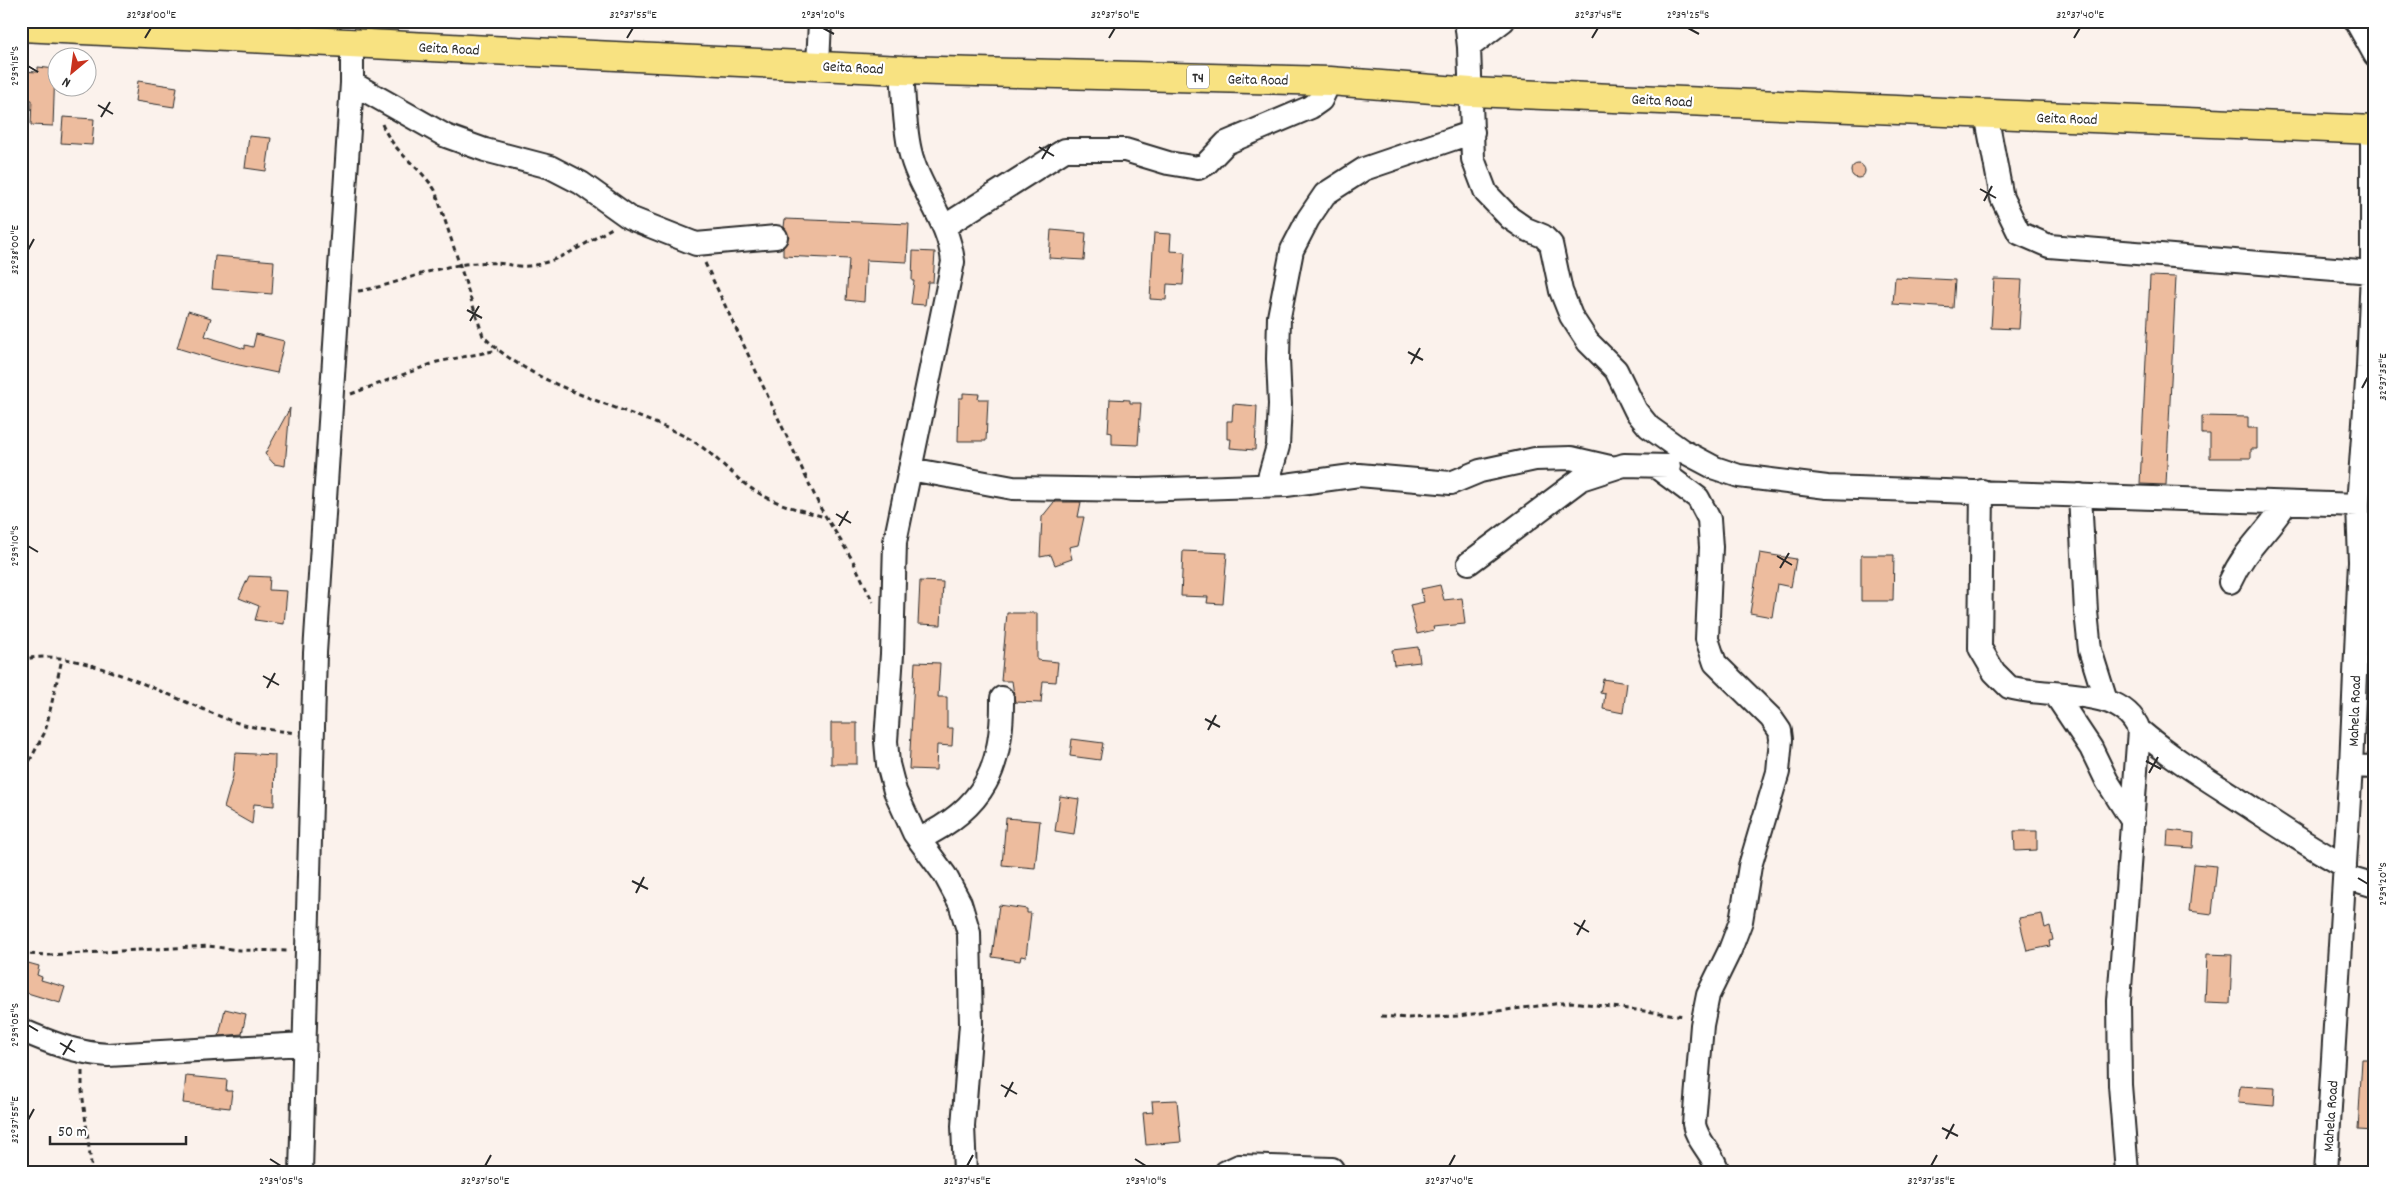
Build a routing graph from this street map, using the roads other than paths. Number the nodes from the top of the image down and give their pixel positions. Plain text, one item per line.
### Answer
1 (820, 21) edge
2 (1466, 21) edge
3 (1503, 21) edge
4 (2356, 21) edge
5 (21, 27) edge
6 (150, 27) edge
7 (352, 44) junction
8 (1469, 47) junction
9 (2375, 55) edge
10 (818, 66) junction
11 (902, 70) junction
12 (1330, 80) junction
13 (361, 88) junction
14 (1471, 92) junction
15 (1986, 114) junction
16 (2373, 130) edge
17 (1473, 132) junction
18 (945, 226) junction
19 (776, 236) dead end
20 (2372, 272) junction
21 (2372, 368) edge
22 (1655, 466) junction
23 (1614, 468) junction
24 (1715, 468) junction
25 (910, 469) junction
26 (1267, 485) junction
27 (1982, 492) junction
28 (2080, 495) junction
29 (2286, 503) junction
30 (2358, 505) junction
31 (2367, 562) edge
32 (1469, 563) dead end
33 (2230, 582) dead end
34 (2055, 694) junction
35 (1002, 698) dead end
36 (2106, 701) junction
37 (2139, 730) junction
38 (2351, 766) junction
39 (2375, 767) edge
40 (2133, 822) junction
41 (919, 839) junction
42 (2345, 871) junction
43 (2375, 886) edge
44 (21, 1030) edge
45 (304, 1044) junction
46 (296, 1169) edge
47 (1332, 1169) dead end
48 (965, 1172) edge
49 (1226, 1172) edge
50 (1718, 1172) edge
51 (2127, 1172) edge
52 (2326, 1172) edge

1 - 10 street
2 - 8 street
3 - 8 street
4 - 9 street
5 - 6 highway, Geita Road / T4
6 - 7 highway, Geita Road / T4
7 - 10 highway, Geita Road / T4
7 - 13 street
8 - 14 street
10 - 11 highway, Geita Road / T4
11 - 12 highway, Geita Road / T4
11 - 18 street
12 - 14 highway, Geita Road / T4
12 - 18 street
13 - 19 street
13 - 45 street
14 - 15 highway, Geita Road / T4
14 - 17 street
15 - 16 highway, Geita Road / T4
15 - 20 street
16 - 20 street, Mahela Road
17 - 24 street
17 - 26 street
18 - 25 street
20 - 21 street, Mahela Road
21 - 30 street, Mahela Road
22 - 23 street
22 - 24 street
22 - 50 street
23 - 26 street
23 - 32 street
24 - 27 street
25 - 26 street
25 - 41 street
27 - 28 street
27 - 34 street
28 - 29 street
28 - 36 street
29 - 30 street
29 - 33 street
30 - 31 street, Mahela Road
31 - 38 street, Mahela Road
34 - 36 street
34 - 40 street
35 - 41 street
36 - 37 street
37 - 40 street
37 - 42 street
38 - 39 street
38 - 42 street, Mahela Road
40 - 51 street
41 - 48 street
42 - 43 street
42 - 52 street, Mahela Road
44 - 45 street
45 - 46 street
47 - 49 street

